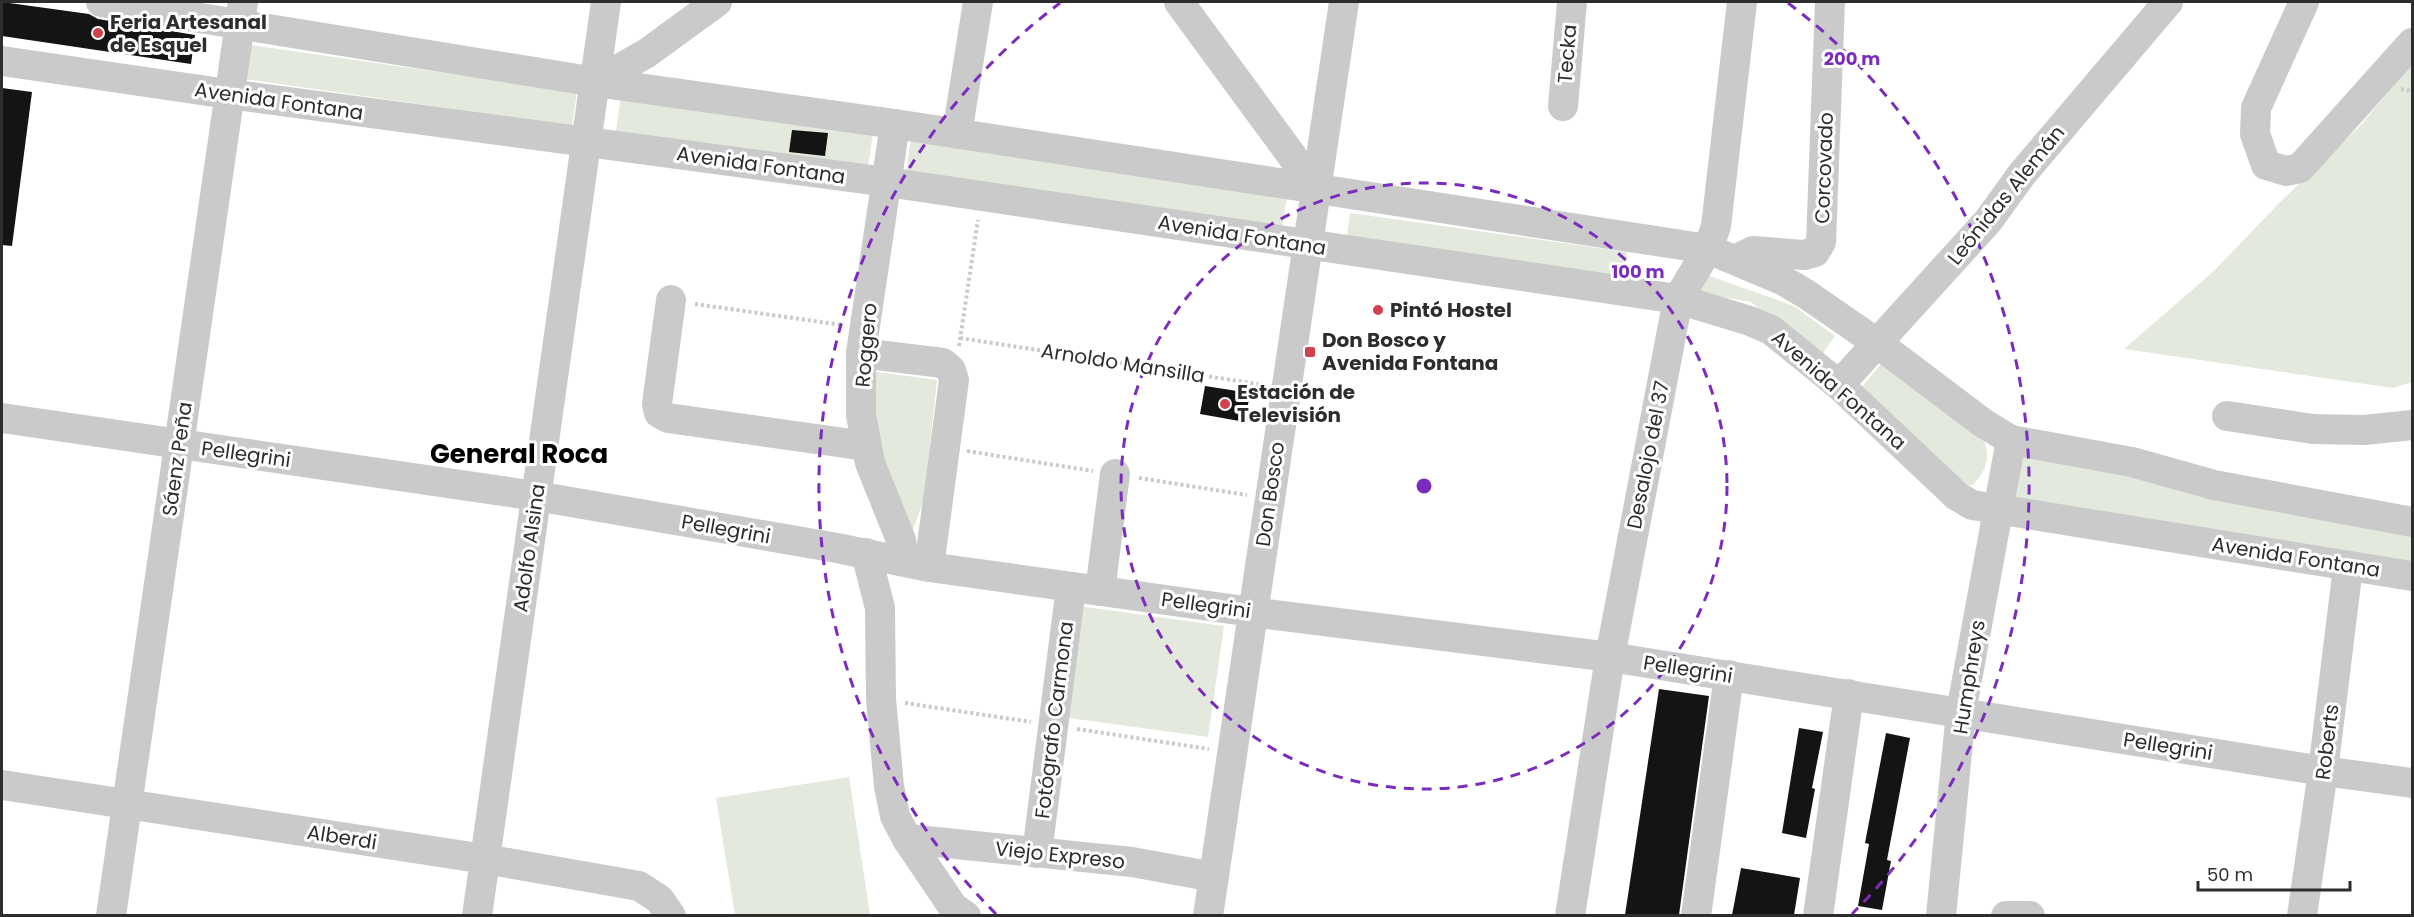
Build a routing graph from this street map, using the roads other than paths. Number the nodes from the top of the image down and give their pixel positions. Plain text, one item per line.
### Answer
1 (100, 2) edge
2 (606, 2) edge
3 (717, 2) edge
4 (978, 2) edge
5 (1179, 2) edge
6 (1344, 2) edge
7 (1572, 2) edge
8 (1742, 2) edge
9 (1830, 2) edge
10 (2168, 2) edge
11 (2304, 2) edge
12 (242, 13) edge
13 (2412, 43) edge
14 (2, 61) edge
15 (596, 81) junction
16 (228, 94) junction
17 (1563, 106) dead end
18 (895, 124) junction
19 (957, 134) junction
20 (586, 142) junction
21 (887, 182) junction
22 (1317, 190) junction
23 (1306, 245) junction
24 (1708, 249) junction
25 (1737, 259) junction
26 (1678, 299) junction
27 (671, 300) road end
28 (863, 341) junction
29 (1877, 343) junction
30 (1839, 385) junction
31 (2227, 416) dead end
32 (2, 418) edge
33 (2412, 425) edge
34 (2011, 440) junction
35 (180, 444) junction
36 (866, 446) junction
37 (1115, 474) dead end
38 (536, 496) junction
39 (1997, 509) junction
40 (2412, 522) edge
41 (866, 553) junction
42 (917, 564) junction
43 (2348, 567) junction
44 (2412, 576) edge
45 (1071, 587) junction
46 (1100, 591) junction
47 (1252, 612) junction
48 (1610, 657) junction
49 (1729, 675) junction
50 (1849, 694) junction
51 (1961, 712) junction
52 (2323, 771) junction
53 (2412, 783) edge
54 (2, 785) edge
55 (128, 804) junction
56 (907, 839) junction
57 (1037, 853) junction
58 (485, 859) junction
59 (1214, 877) junction
60 (111, 915) edge
61 (477, 915) edge
62 (671, 915) edge
63 (966, 915) edge
64 (1208, 915) edge
65 (1570, 915) edge
66 (1696, 915) edge
67 (1818, 915) edge
68 (1941, 915) edge
69 (2006, 915) edge
70 (2030, 915) edge
71 (2302, 915) edge

1 - 12 street
2 - 15 street, Adolfo Alsina
3 - 15 street
4 - 19 street
5 - 22 street
6 - 22 street, Don Bosco
7 - 17 street, Tecka
8 - 24 street, Desalojo del 37
9 - 25 street, Corcovado
10 - 29 street, Leónidas Alemán
11 - 13 street
12 - 15 street
12 - 16 street, Sáenz Peña
14 - 16 street, Avenida Fontana
15 - 18 street
15 - 20 street, Adolfo Alsina
16 - 20 street, Avenida Fontana
16 - 35 street, Sáenz Peña
18 - 19 street
18 - 21 street, Roggero
19 - 22 street
20 - 21 street, Avenida Fontana
20 - 38 street, Adolfo Alsina
21 - 23 street, Avenida Fontana
21 - 28 street, Roggero
22 - 23 street, Don Bosco
22 - 24 street
23 - 26 street, Avenida Fontana
23 - 47 street, Don Bosco
24 - 25 street
24 - 26 street, Desalojo del 37
25 - 29 street
26 - 30 street, Avenida Fontana
26 - 48 street, Desalojo del 37
27 - 36 street
28 - 36 street, Roggero
28 - 42 street
29 - 30 street, Leónidas Alemán
29 - 34 street
30 - 39 street, Avenida Fontana
31 - 33 street
32 - 35 street, Pellegrini
34 - 39 street, Humphreys
34 - 40 street
35 - 38 street, Pellegrini
35 - 55 street, Sáenz Peña
36 - 42 street, Roggero
37 - 46 street
38 - 41 street, Pellegrini
38 - 58 street, Adolfo Alsina
39 - 43 street, Avenida Fontana
39 - 51 street, Humphreys
41 - 42 street, Pellegrini
41 - 56 street
42 - 45 street, Pellegrini
43 - 44 street, Avenida Fontana
43 - 52 street, Roberts
45 - 46 street, Pellegrini
45 - 57 street, Fotógrafo Carmona
46 - 47 street, Pellegrini
47 - 48 street, Pellegrini
47 - 59 street, Don Bosco
48 - 49 street, Pellegrini
48 - 65 street, Desalojo del 37
49 - 50 street, Pellegrini
49 - 66 street
50 - 51 street, Pellegrini
50 - 67 street
51 - 52 street, Pellegrini
51 - 68 street, Humphreys
52 - 53 street, Pellegrini
52 - 71 street, Roberts
54 - 55 street, Alberdi
55 - 58 street, Alberdi
55 - 60 street, Sáenz Peña
56 - 57 street, Viejo Expreso
56 - 63 street
57 - 59 street, Viejo Expreso
58 - 61 street, Adolfo Alsina
58 - 62 street, Alberdi
59 - 64 street, Don Bosco
69 - 70 street

